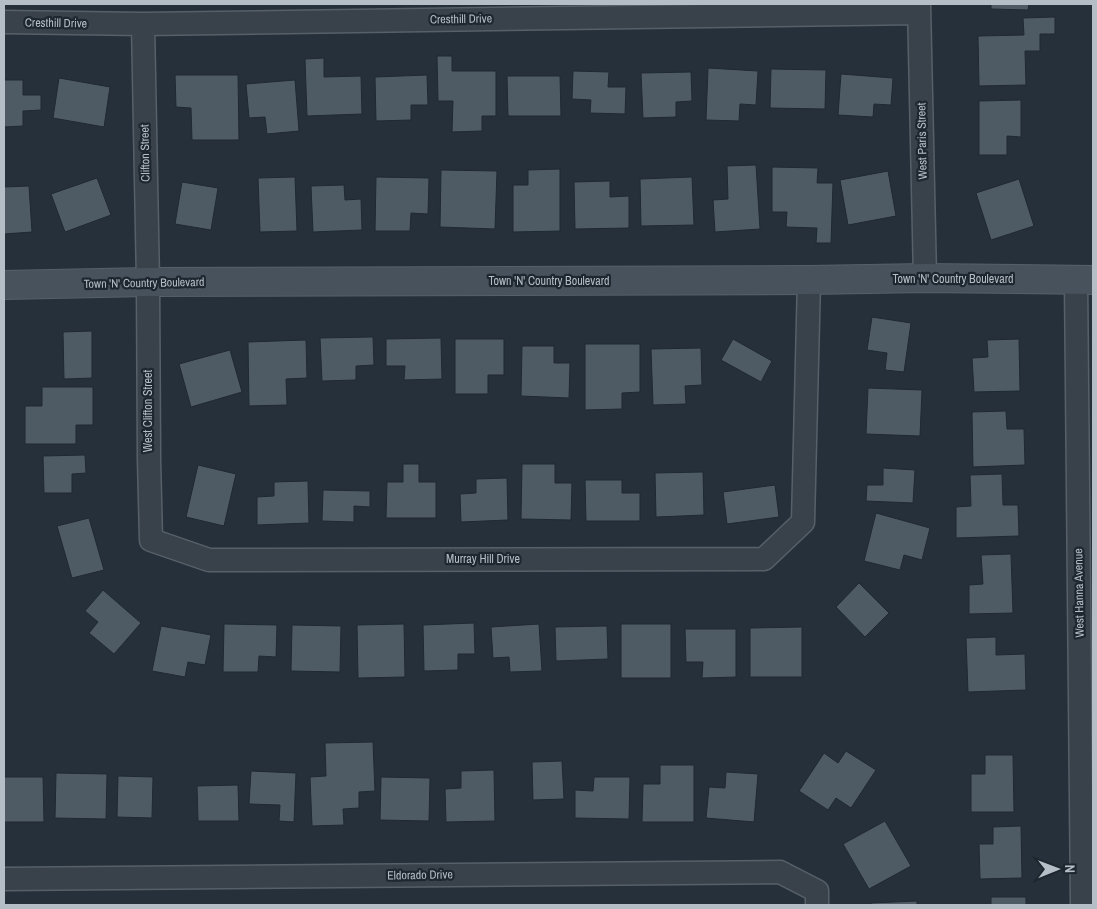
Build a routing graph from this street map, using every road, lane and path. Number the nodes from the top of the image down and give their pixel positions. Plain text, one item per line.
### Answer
1 (919, 8) edge
2 (4, 22) edge
3 (143, 24) junction
4 (925, 278) junction
5 (809, 280) junction
6 (1085, 280) edge
7 (148, 282) junction
8 (4, 285) edge
9 (151, 540) joint
10 (4, 880) edge
11 (817, 905) edge
12 (1082, 905) edge

1 - 3 street, Cresthill Drive
1 - 4 street, West Paris Street
2 - 3 street, Cresthill Drive
3 - 7 street, Clifton Street
4 - 5 street, Town 'N' Country Boulevard
4 - 6 street, Town 'N' Country Boulevard
5 - 7 street, Town 'N' Country Boulevard
5 - 9 street, Murray Hill Drive
6 - 12 street, West Hanna Avenue
7 - 8 street, Town 'N' Country Boulevard
7 - 9 street, West Clifton Street
10 - 11 street, Eldorado Drive

